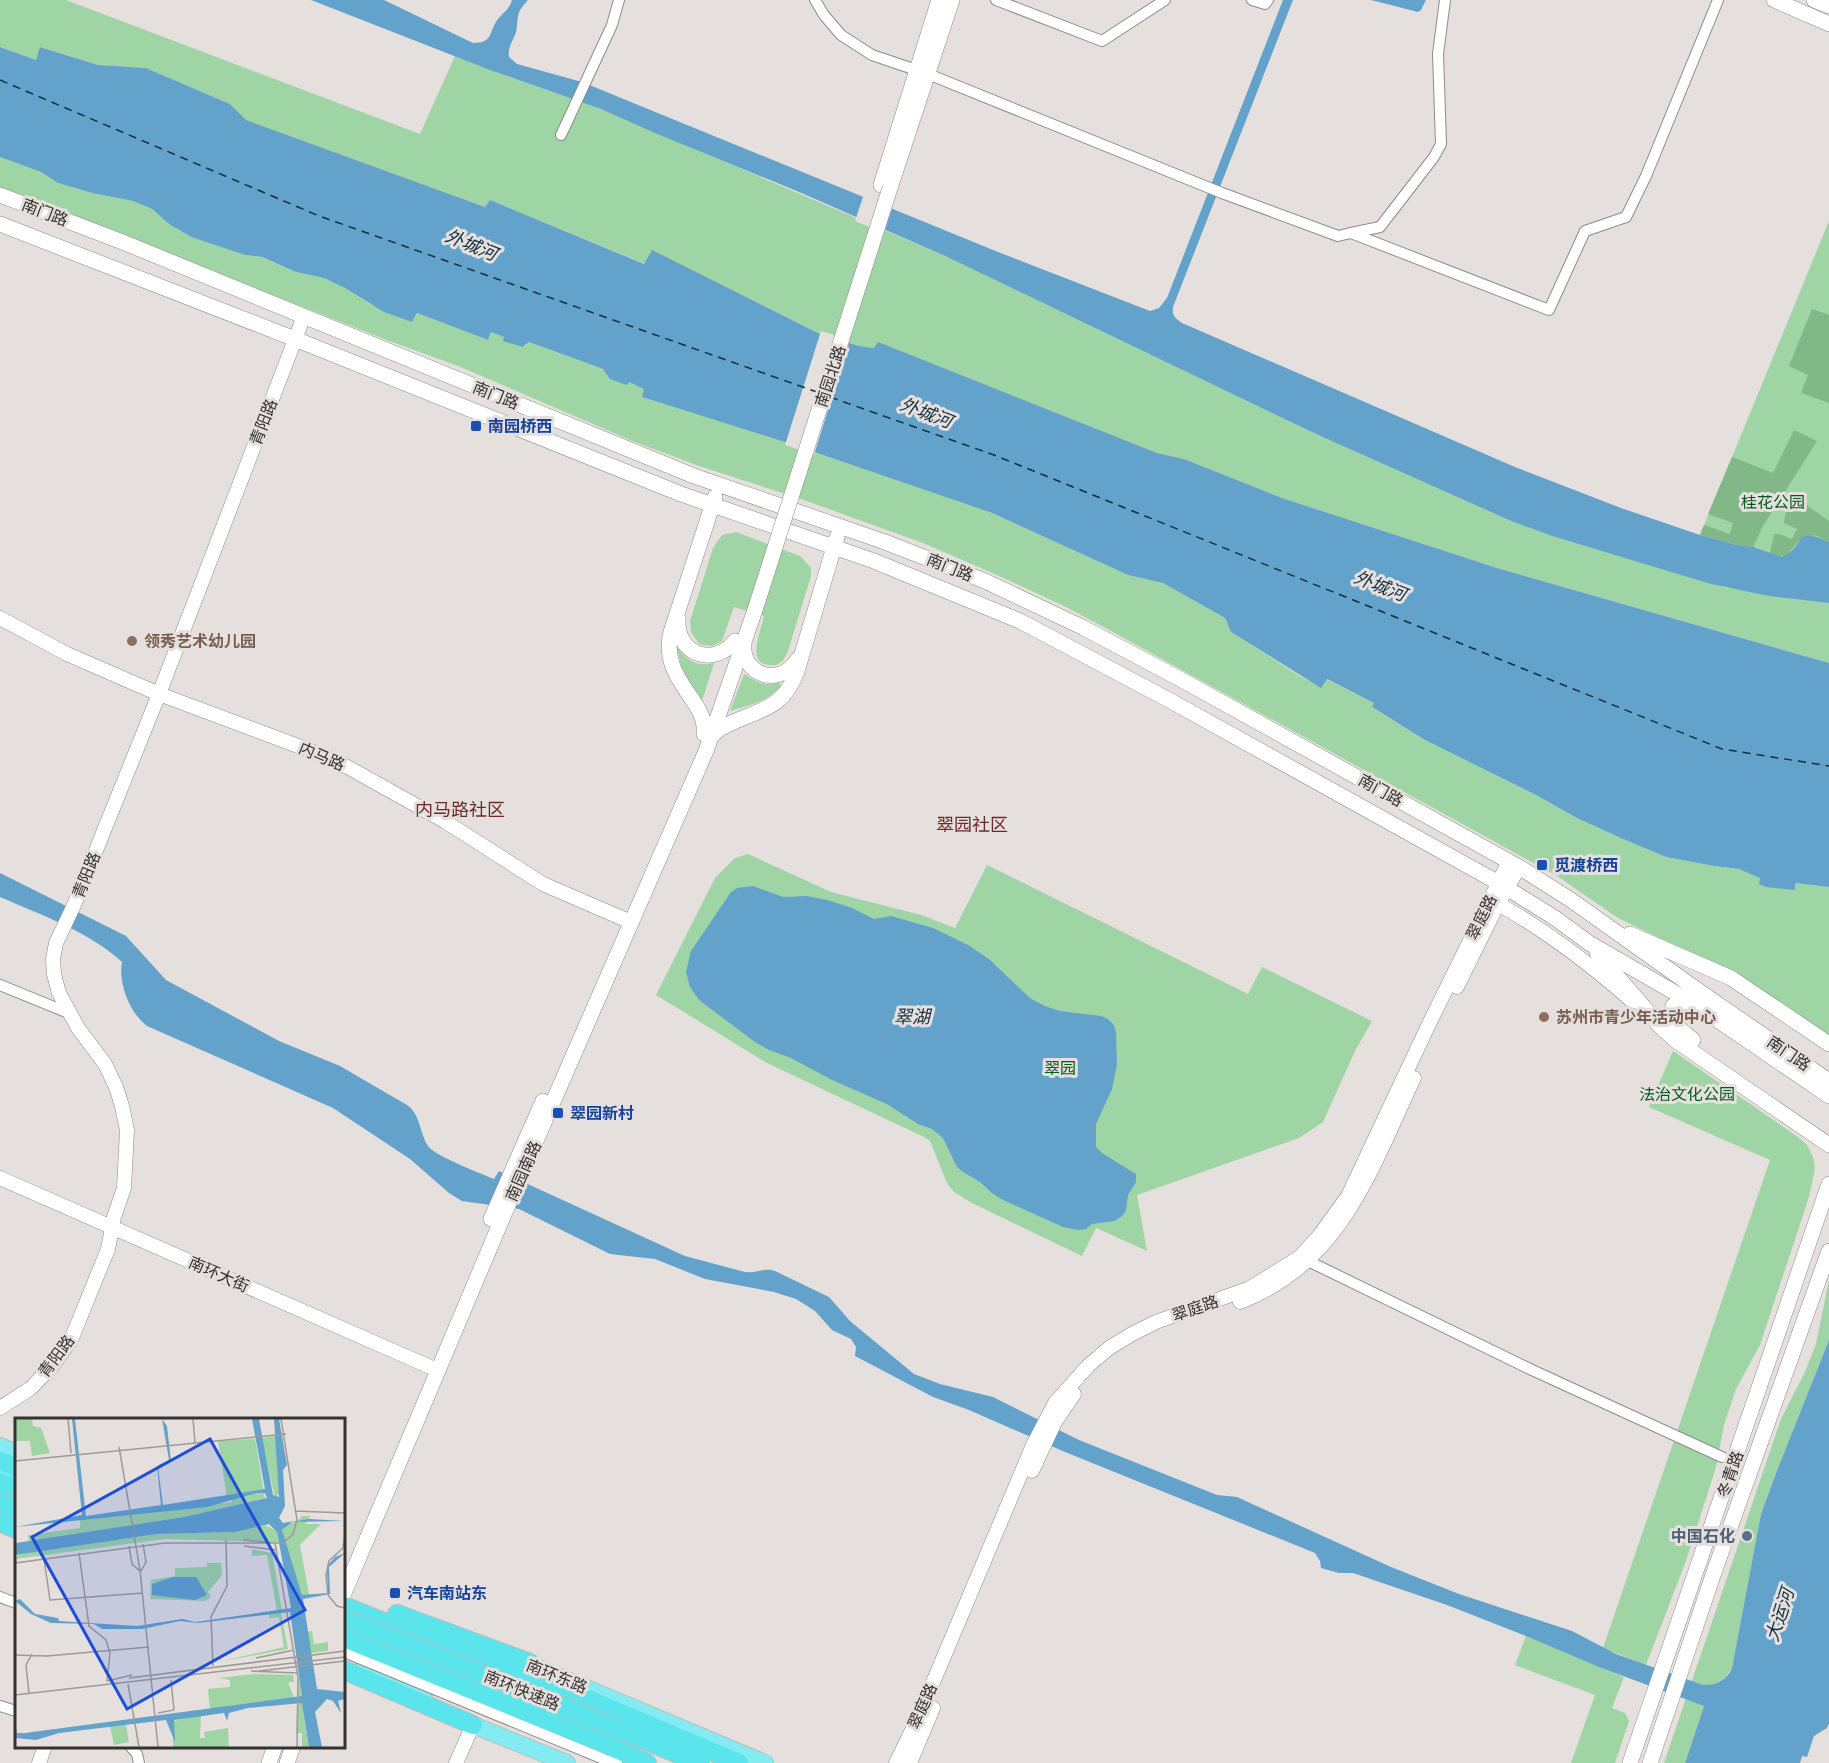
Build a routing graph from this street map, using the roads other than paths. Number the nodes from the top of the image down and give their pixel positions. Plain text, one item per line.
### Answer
1 (619, 0) edge
2 (815, 0) edge
3 (939, 0) edge
4 (952, 0) edge
5 (996, 0) edge
6 (1164, 0) edge
7 (1252, 0) edge
8 (1268, 0) edge
9 (1445, 0) edge
10 (1718, 0) edge
11 (1774, 0) edge
12 (1814, 0) edge
13 (1829, 6) edge
14 (1829, 24) edge
15 (922, 72) junction
16 (561, 135) dead end
17 (0, 195) edge
18 (0, 224) edge
19 (1351, 233) junction
20 (304, 316) junction
21 (295, 339) junction
22 (718, 485) junction
23 (712, 506) junction
24 (840, 526) junction
25 (834, 547) junction
26 (678, 610) junction
27 (0, 618) edge
28 (740, 642) junction
29 (802, 651) junction
30 (159, 694) junction
31 (705, 742) junction
32 (1514, 864) junction
33 (1502, 885) junction
34 (1498, 904) junction
35 (627, 921) junction
36 (1606, 924) junction
37 (1589, 944) junction
38 (0, 985) edge
39 (1695, 997) junction
40 (71, 1014) junction
41 (1661, 1027) junction
42 (1829, 1044) edge
43 (1829, 1053) edge
44 (1829, 1081) edge
45 (1829, 1096) edge
46 (1829, 1134) edge
47 (1829, 1145) edge
48 (0, 1178) edge
49 (1829, 1184) edge
50 (112, 1227) junction
51 (1829, 1251) edge
52 (1308, 1261) junction
53 (433, 1368) junction
54 (0, 1408) edge
55 (1051, 1420) junction
56 (0, 1446) edge
57 (1038, 1447) junction
58 (15, 1453) edge
59 (1722, 1457) dead end
60 (0, 1461) edge
61 (15, 1467) edge
62 (0, 1470) edge
63 (15, 1477) edge
64 (0, 1482) edge
65 (15, 1488) edge
66 (0, 1502) edge
67 (0, 1509) edge
68 (15, 1509) edge
69 (15, 1515) edge
70 (0, 1522) edge
71 (0, 1527) edge
72 (15, 1528) edge
73 (15, 1533) edge
74 (345, 1567) edge
75 (345, 1591) edge
76 (345, 1594) edge
77 (0, 1598) edge
78 (15, 1603) edge
79 (345, 1606) edge
80 (345, 1606) edge
81 (345, 1618) edge
82 (345, 1637) edge
83 (345, 1637) edge
84 (345, 1652) edge
85 (345, 1653) edge
86 (465, 1654) junction
87 (530, 1663) junction
88 (345, 1670) edge
89 (453, 1680) junction
90 (0, 1706) edge
91 (441, 1707) junction
92 (15, 1712) edge
93 (472, 1725) junction
94 (44, 1748) edge
95 (132, 1748) edge
96 (274, 1748) edge
97 (292, 1748) edge
98 (612, 1758) edge
99 (39, 1763) edge
100 (139, 1763) edge
101 (269, 1763) edge
102 (287, 1763) edge
103 (456, 1763) edge
104 (567, 1763) edge
105 (647, 1763) edge
106 (700, 1763) edge
107 (739, 1763) edge
108 (765, 1763) edge
109 (896, 1763) edge
110 (909, 1763) edge
111 (1630, 1763) edge
112 (1650, 1763) edge

1 - 16 street
2 - 15 street
3 - 15 main road, 南园北路
4 - 15 main road, 南园北路
5 - 6 street
7 - 8 street
9 - 19 street
10 - 19 street
11 - 14 main road
12 - 13 main road
15 - 19 street
15 - 28 main road, 南园北路, bridge
17 - 20 main road, 南门路
18 - 21 main road, 南门路
20 - 21 street, 青阳路
20 - 22 main road, 南门路
21 - 23 main road, 南门路
21 - 30 street, 青阳路
22 - 23 main road
22 - 24 main road, 南门路
23 - 25 main road, 南门路
23 - 26 main road
24 - 25 main road
24 - 32 main road, 南门路
25 - 29 main road
25 - 33 main road, 南门路
26 - 28 main road
26 - 31 main road
27 - 30 street, 内马路
28 - 29 main road
28 - 31 main road, 南园北路
29 - 31 main road
30 - 35 street, 内马路
30 - 40 street, 青阳路
31 - 35 main road, 南园南路
32 - 33 street, 翠庭路
32 - 36 main road, 南门路
33 - 34 street, 翠庭路
33 - 37 main road, 南门路
33 - 55 street, 翠庭路
34 - 41 street
34 - 52 street, 翠庭路
35 - 53 main road, 南园南路
36 - 39 main road, 南门路
36 - 42 main road
37 - 39 main road, 南门路
37 - 41 main road
38 - 40 street
39 - 43 main road
39 - 44 main road, 南门路
39 - 45 main road, 南门路
39 - 46 main road
40 - 50 street, 青阳路
41 - 47 main road
48 - 50 street, 南环大街
49 - 111 main road, 冬青路
50 - 53 street, 南环大街
50 - 54 street, 青阳路
51 - 112 main road, 冬青路
52 - 55 street, 翠庭路
52 - 59 street
53 - 74 main road, 南园南路
53 - 75 main road, 南园南路
55 - 57 street, 翠庭路
56 - 58 main road
57 - 109 street, 翠庭路
57 - 110 street, 翠庭路
60 - 61 highway
62 - 63 main road
64 - 65 highway
66 - 68 highway
67 - 69 main road
70 - 72 highway
71 - 73 main road
76 - 87 highway
77 - 78 street
79 - 87 main road, 南环东路
80 - 86 highway
81 - 106 highway, 南环快速路, bridge
82 - 89 main road
83 - 98 highway, 南环快速路, bridge
84 - 98 street, bridge
85 - 91 main road
86 - 89 main road
86 - 107 highway
87 - 108 main road, 南环东路
88 - 93 highway
89 - 91 main road
90 - 92 street
91 - 93 main road
93 - 103 street
93 - 104 main road
94 - 99 street
95 - 100 street
96 - 101 main road
97 - 102 main road
98 - 105 highway, 南环快速路

